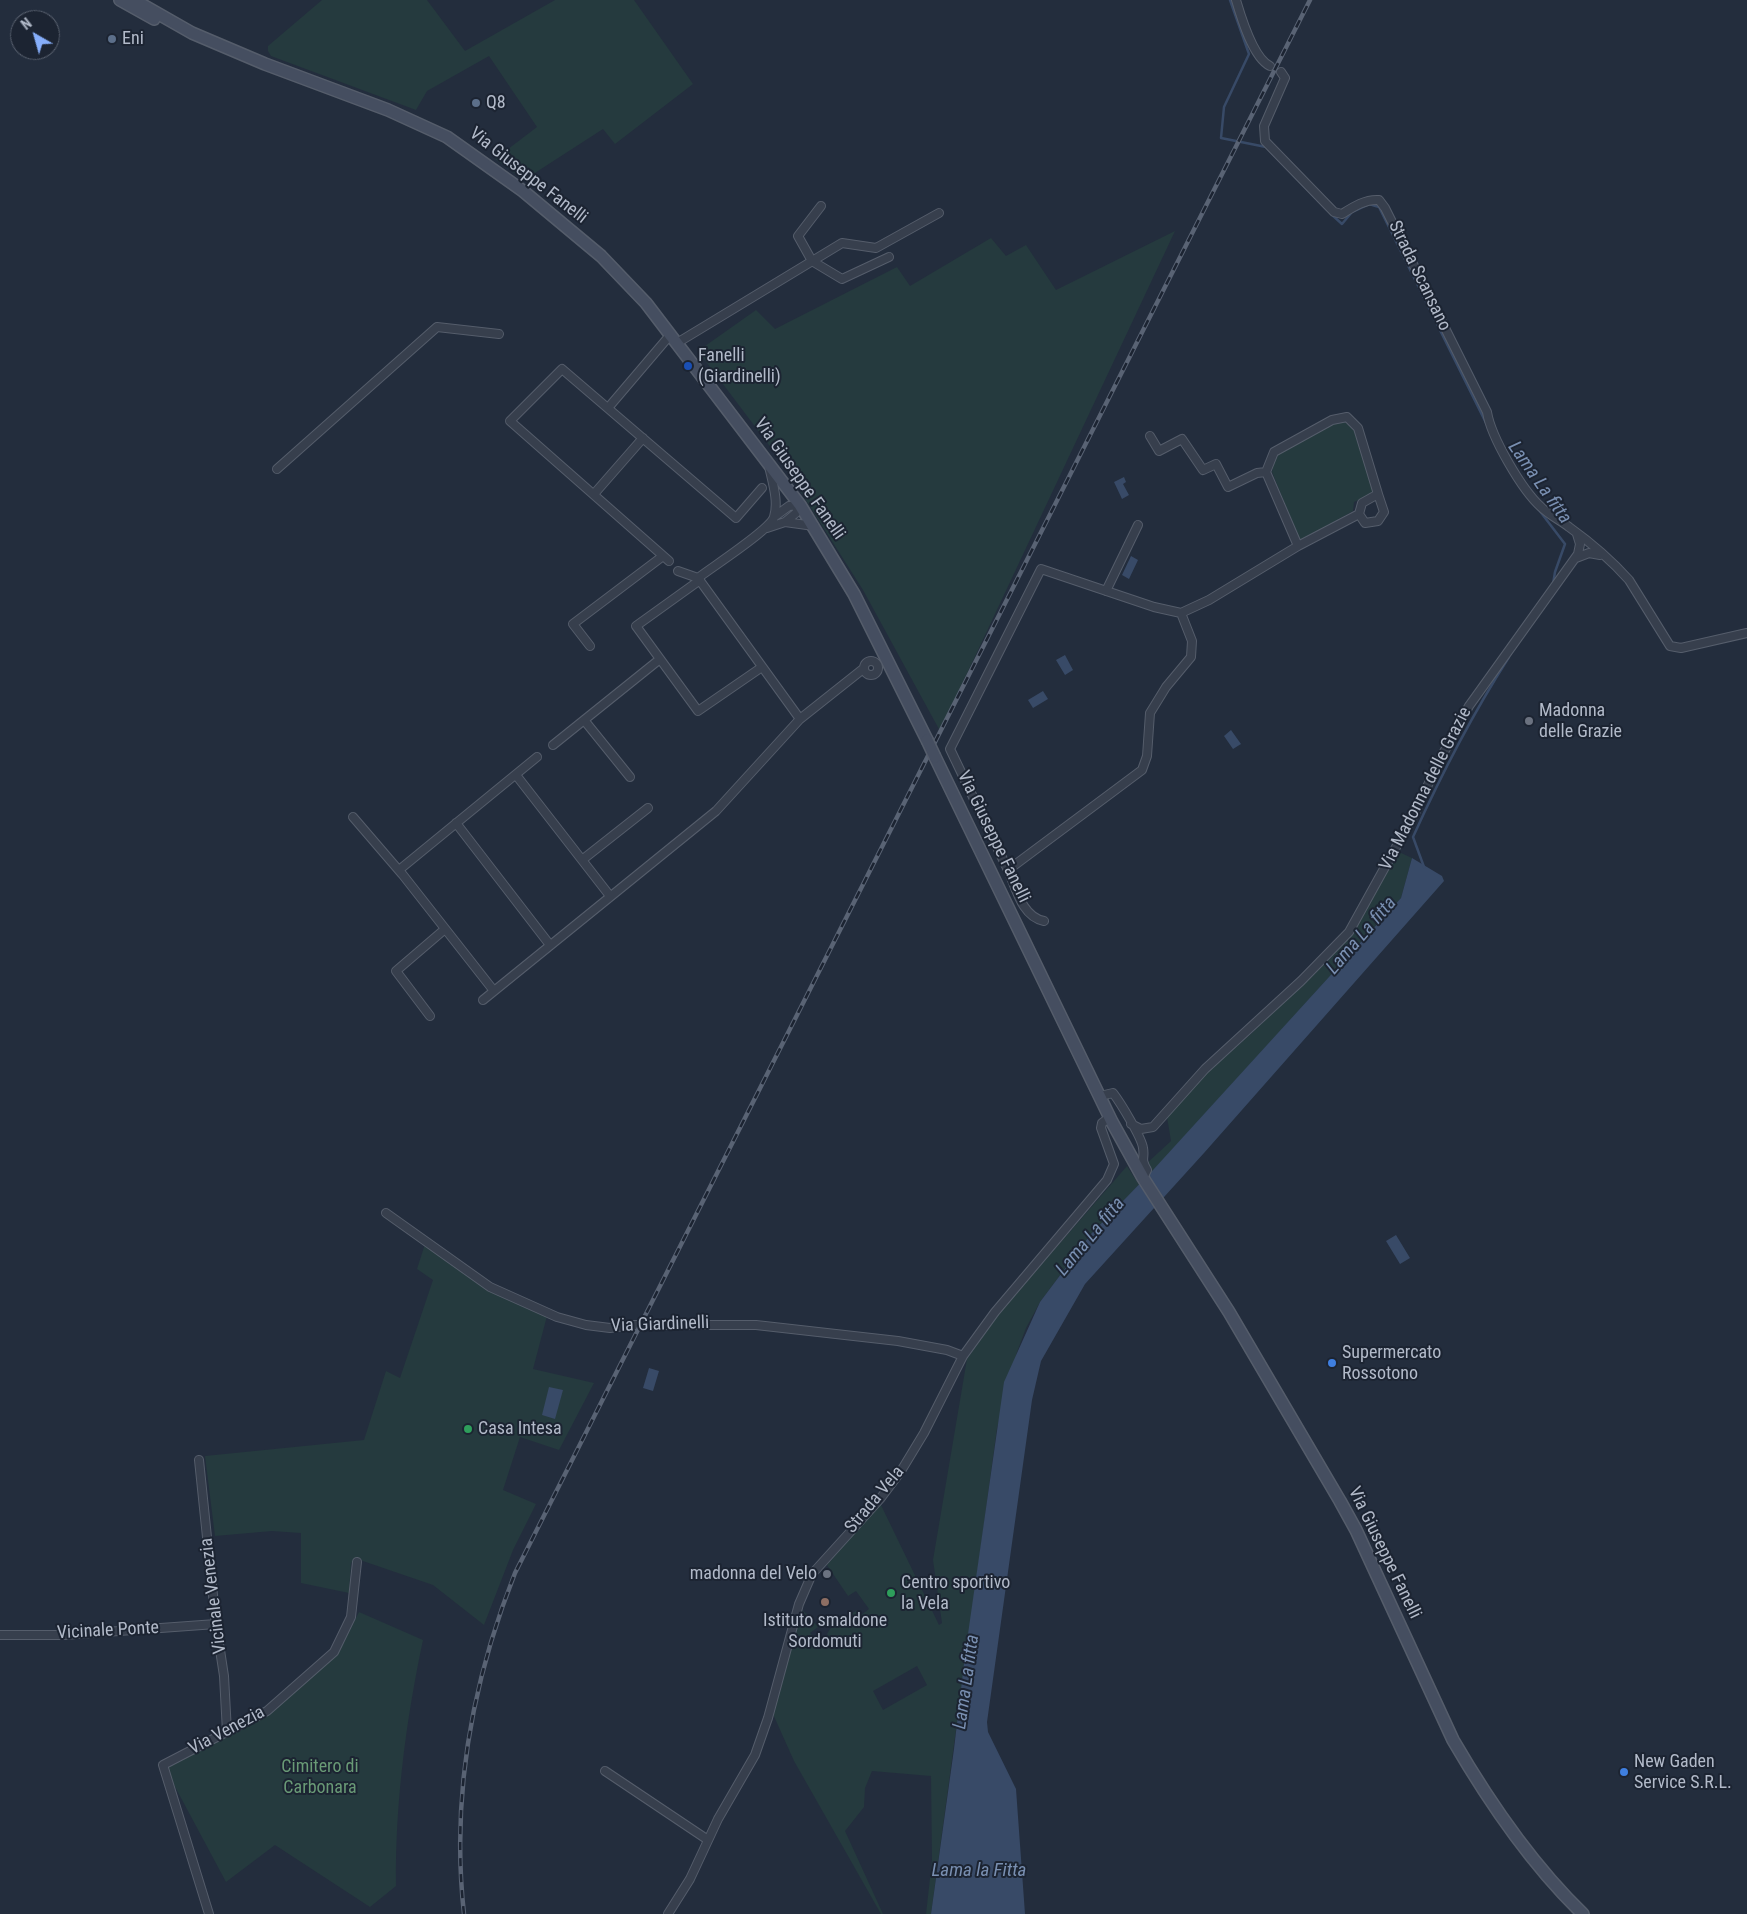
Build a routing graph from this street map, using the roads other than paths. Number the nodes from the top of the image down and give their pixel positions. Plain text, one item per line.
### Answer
1 (120, 0) edge
2 (134, 0) edge
3 (1236, 0) edge
4 (184, 29) junction
5 (1270, 66) dead end
6 (1281, 72) dead end
7 (821, 206) dead end
8 (940, 213) dead end
9 (889, 256) dead end
10 (812, 261) junction
11 (499, 334) dead end
12 (674, 339) junction
13 (608, 408) junction
14 (1150, 436) dead end
15 (643, 438) junction
16 (769, 464) junction
17 (277, 469) dead end
18 (1266, 472) junction
19 (762, 488) dead end
20 (594, 494) junction
21 (1378, 494) junction
22 (800, 505) junction
23 (1359, 514) junction
24 (774, 517) junction
25 (785, 522) junction
26 (815, 526) junction
27 (1138, 526) dead end
28 (765, 528) junction
29 (1578, 534) junction
30 (1298, 546) junction
31 (1602, 556) junction
32 (1574, 560) junction
33 (678, 571) dead end
34 (699, 579) junction
35 (1106, 591) junction
36 (1181, 613) junction
37 (1747, 633) edge
38 (590, 646) dead end
39 (660, 659) junction
40 (762, 667) junction
41 (864, 669) dead end
42 (800, 719) junction
43 (584, 720) junction
44 (553, 745) dead end
45 (537, 757) dead end
46 (516, 774) junction
47 (630, 777) dead end
48 (648, 808) dead end
49 (353, 817) dead end
50 (456, 823) junction
51 (582, 860) junction
52 (400, 870) junction
53 (1008, 870) junction
54 (610, 896) junction
55 (1044, 921) dead end
56 (445, 929) junction
57 (550, 945) junction
58 (494, 992) junction
59 (483, 1000) dead end
60 (430, 1016) dead end
61 (1100, 1096) junction
62 (1110, 1117) junction
63 (1131, 1124) junction
64 (1143, 1178) junction
65 (386, 1214) dead end
66 (963, 1356) junction
67 (199, 1460) dead end
68 (357, 1562) dead end
69 (216, 1624) junction
70 (0, 1635) edge
71 (227, 1732) junction
72 (605, 1771) dead end
73 (708, 1840) junction
74 (209, 1914) edge
75 (668, 1914) edge
76 (1583, 1914) edge

1 - 4 main road, Via Giuseppe Fanelli
2 - 4 main road, Via Giuseppe Fanelli
3 - 5 street
4 - 12 main road, Via Giuseppe Fanelli
6 - 29 street, Strada Scansano
7 - 10 street
8 - 10 street
9 - 10 street
10 - 12 street
11 - 17 street
12 - 13 street
12 - 16 main road, Via Giuseppe Fanelli
13 - 15 street
13 - 20 street
14 - 18 street
15 - 19 street
15 - 20 street
16 - 22 main road, Via Giuseppe Fanelli
16 - 24 street
18 - 21 street
18 - 30 street
20 - 38 street
21 - 23 street
21 - 23 street
22 - 24 street
22 - 25 street
22 - 26 main road, Via Giuseppe Fanelli
23 - 30 street
24 - 28 street
25 - 26 street
25 - 28 street
26 - 61 main road, Via Giuseppe Fanelli, bridge
27 - 35 street
28 - 34 street
29 - 31 street, Strada Scansano
29 - 32 street
30 - 36 street
31 - 32 street
31 - 37 street, Strada Scansano
32 - 63 street, Via Madonna delle Grazie
33 - 34 street
34 - 39 street
34 - 40 street
35 - 36 street
35 - 53 street
36 - 53 street
39 - 40 street
39 - 43 street
40 - 42 street
41 - 42 street
42 - 54 street
43 - 44 street
43 - 47 street
45 - 46 street
46 - 50 street
46 - 51 street
48 - 51 street
49 - 52 street
50 - 52 street
50 - 57 street
51 - 54 street
52 - 56 street
52 - 58 street
53 - 55 street
54 - 57 street
56 - 58 street
56 - 60 street
57 - 58 street
58 - 59 street
61 - 62 main road, Via Giuseppe Fanelli
61 - 63 street
62 - 64 main road, Via Giuseppe Fanelli
62 - 66 street, Strada Vela
63 - 64 street
64 - 76 main road, Via Giuseppe Fanelli
65 - 66 street, Via Giardinelli
66 - 73 street, Strada Vela
67 - 69 street, Vicinale Venezia
68 - 71 street, Via Venezia
69 - 70 street, Vicinale Ponte
69 - 71 street, Vicinale Venezia
71 - 74 street, Via Venezia
72 - 73 street
73 - 75 street, Strada Vela

